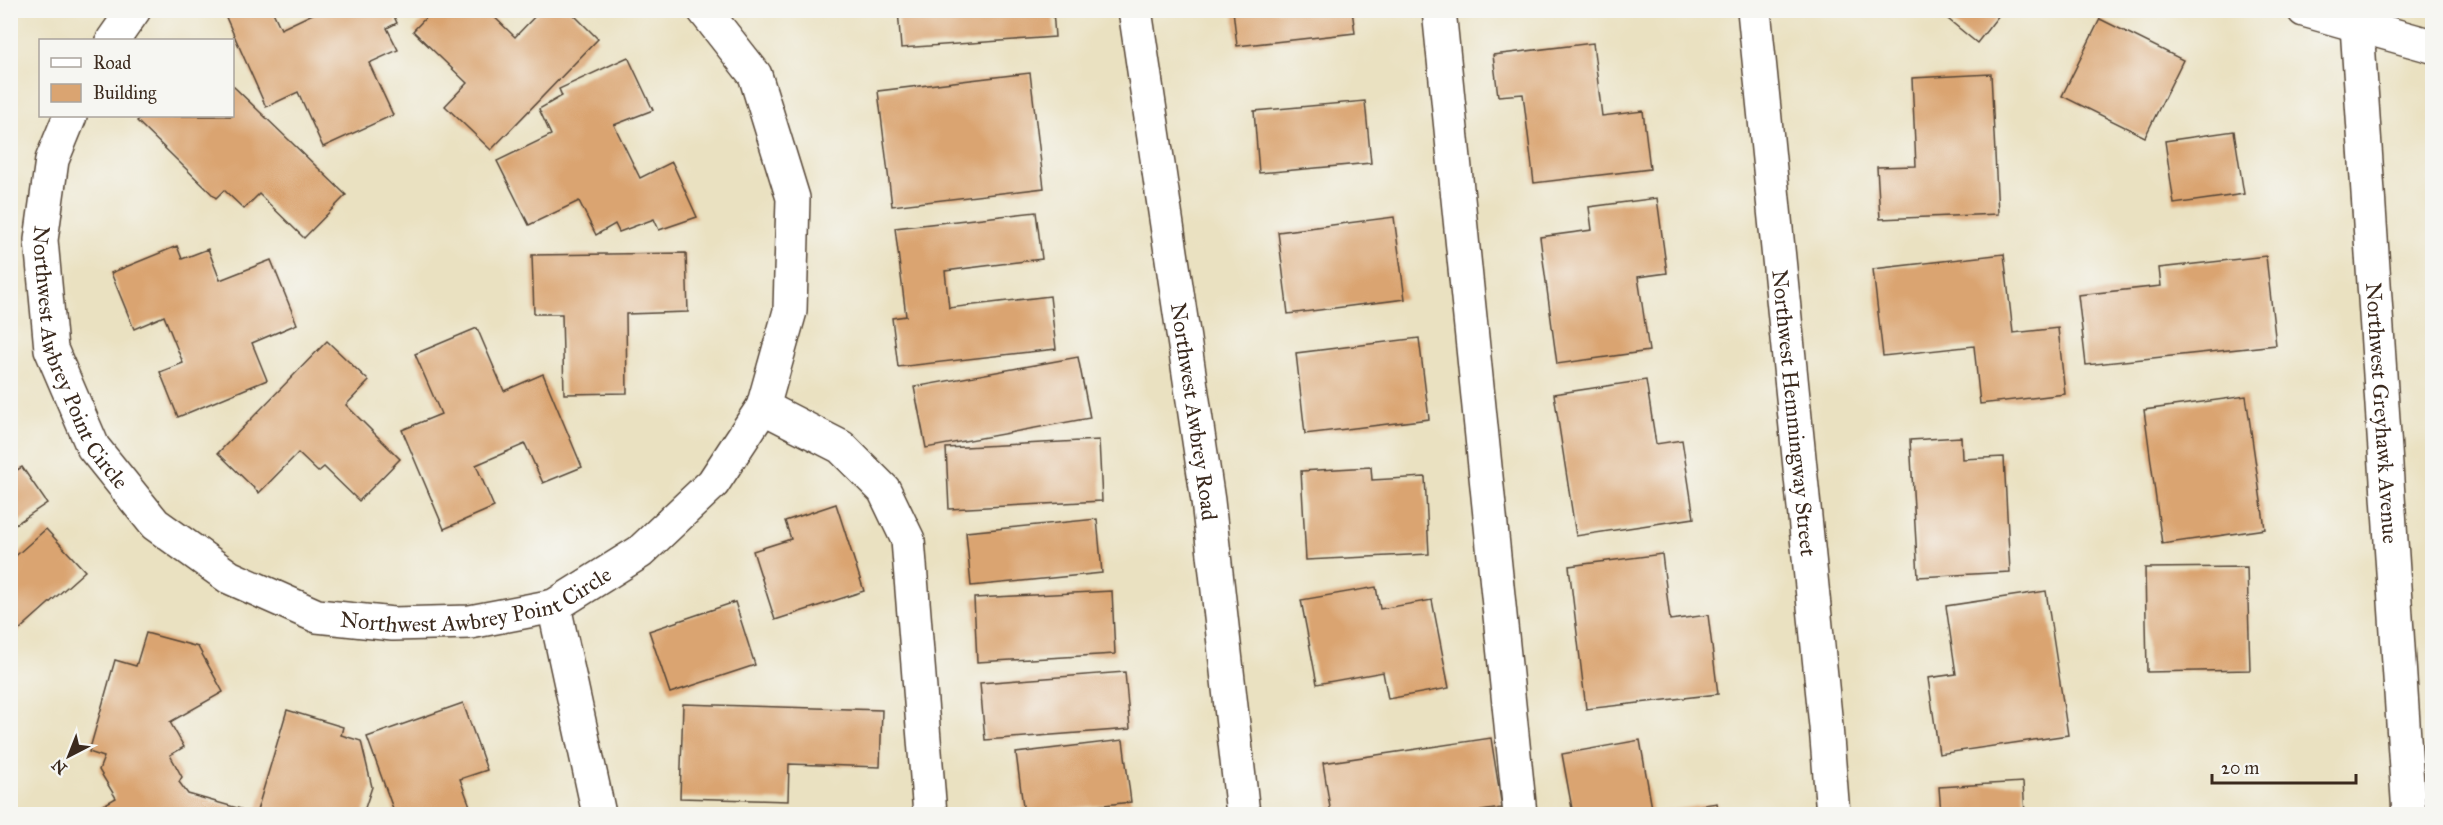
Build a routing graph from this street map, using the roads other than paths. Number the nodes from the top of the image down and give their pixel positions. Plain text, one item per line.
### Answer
1 (134, 10) edge
2 (704, 10) edge
3 (1135, 10) edge
4 (1439, 10) edge
5 (1754, 10) edge
6 (2304, 10) edge
7 (2358, 18) edge
8 (113, 39) edge
9 (2433, 46) edge
10 (70, 117) edge
11 (763, 407) junction
12 (554, 606) junction
13 (599, 814) edge
14 (930, 814) edge
15 (1243, 814) edge
16 (1520, 814) edge
17 (1833, 814) edge
18 (2409, 814) edge

1 - 8 street
2 - 11 street, Northwest Awbrey Point Circle
3 - 15 street, Northwest Awbrey Road
4 - 16 street
5 - 17 street, Northwest Hemmingway Street
6 - 7 street
7 - 9 street
7 - 18 street, Northwest Greyhawk Avenue
10 - 12 street, Northwest Awbrey Point Circle
11 - 12 street, Northwest Awbrey Point Circle
11 - 14 street
12 - 13 street

